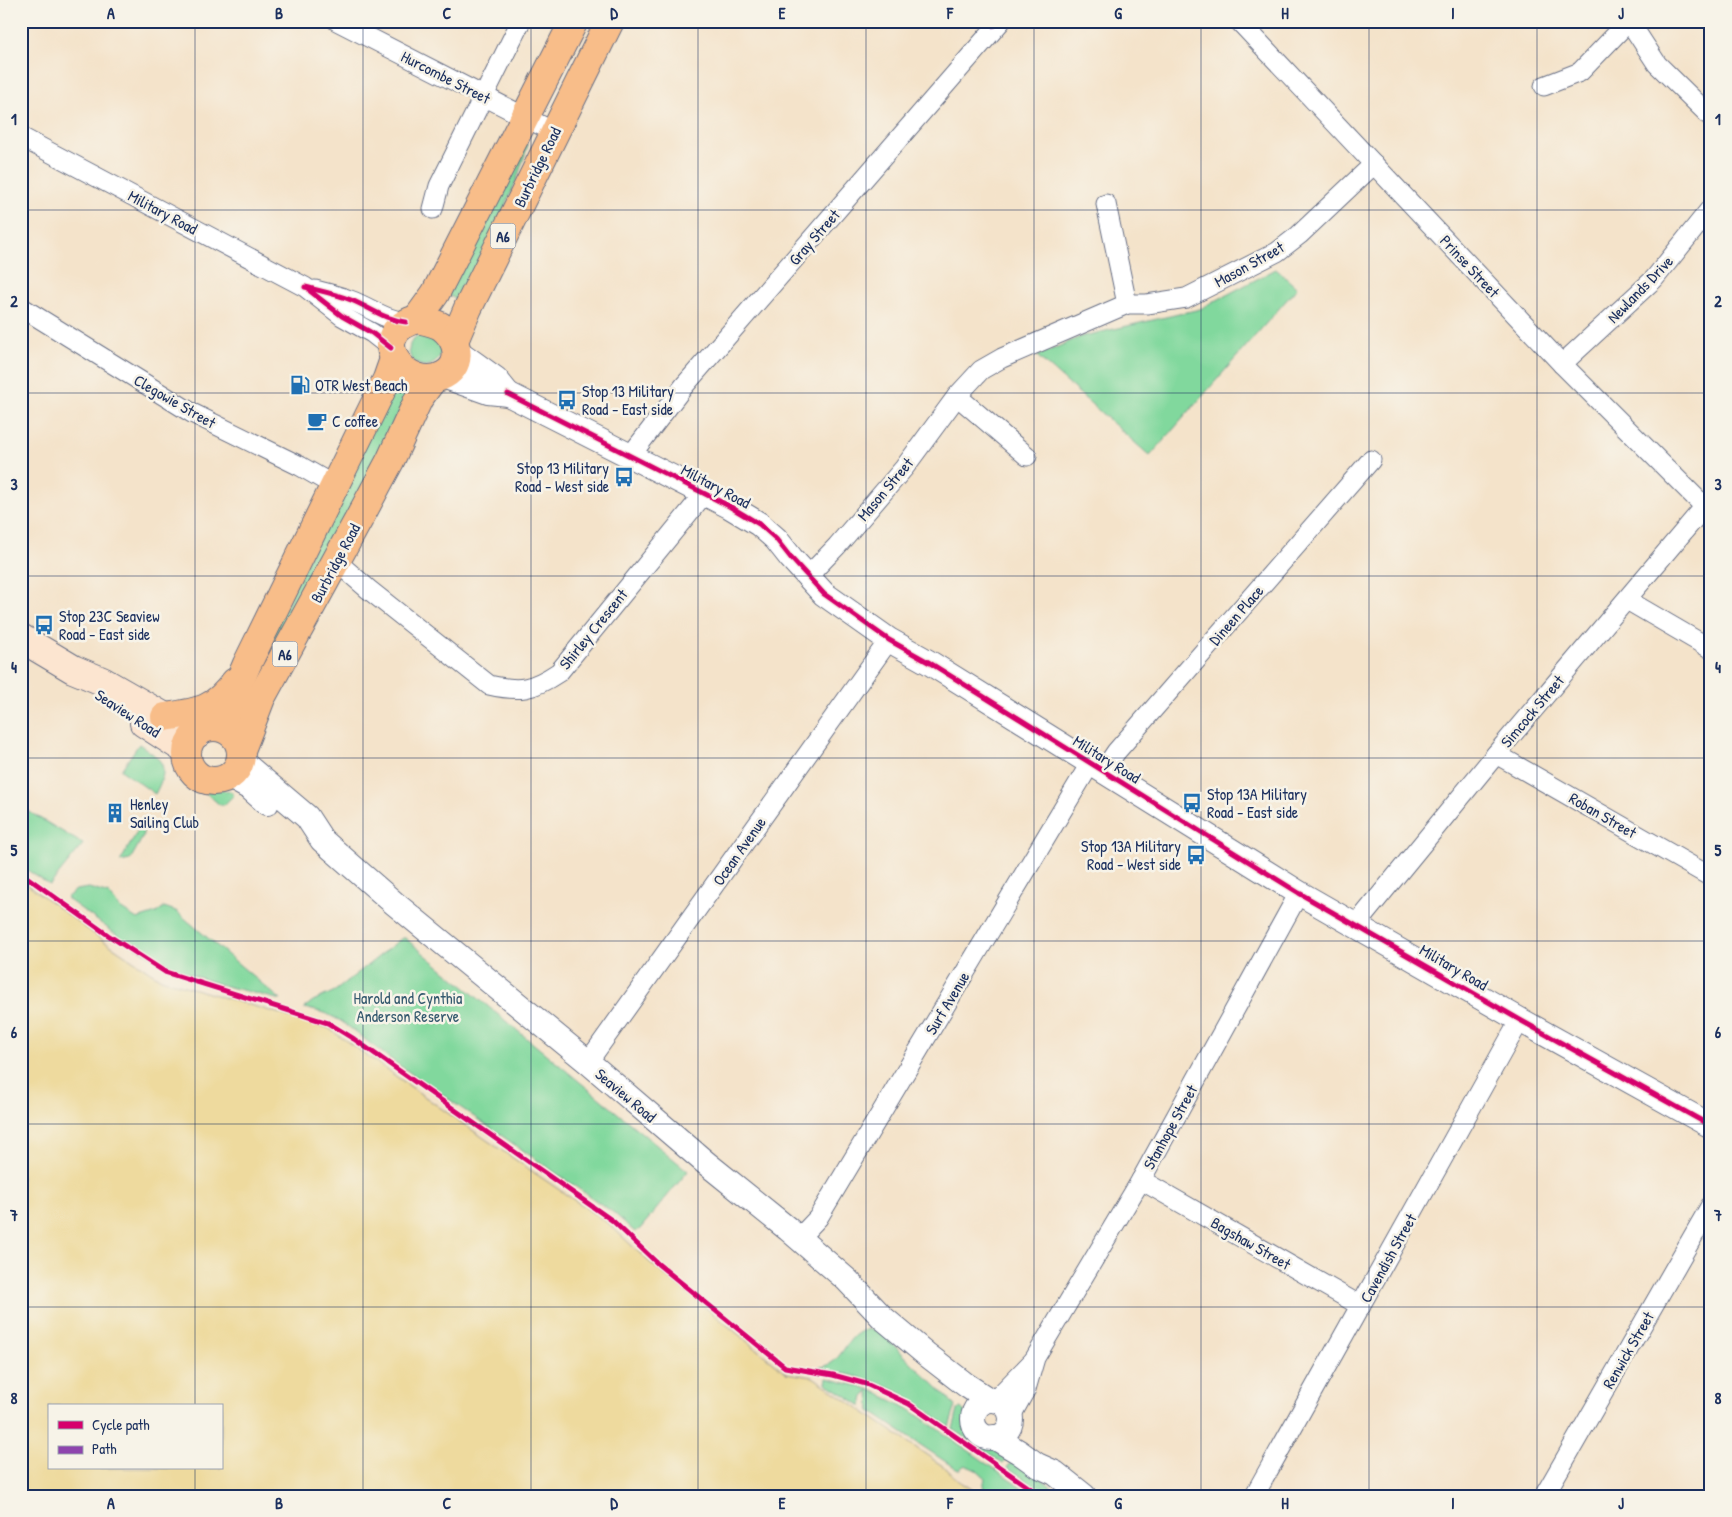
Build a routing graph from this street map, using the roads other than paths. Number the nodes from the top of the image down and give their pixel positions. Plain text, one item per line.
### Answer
1 (337, 21) edge
2 (521, 21) edge
3 (574, 21) edge
4 (610, 21) edge
5 (1001, 21) edge
6 (1239, 21) edge
7 (1629, 21) edge
8 (1544, 86) dead end
9 (484, 96) junction
10 (525, 117) junction
11 (1711, 117) edge
12 (554, 132) junction
13 (21, 137) edge
14 (1374, 164) junction
15 (1106, 204) dead end
16 (1711, 208) edge
17 (433, 209) dead end
18 (304, 287) junction
19 (1127, 304) junction
20 (21, 307) edge
21 (412, 321) junction
22 (456, 346) junction
23 (393, 353) junction
24 (1562, 364) junction
25 (438, 378) junction
26 (508, 394) junction
27 (957, 396) junction
28 (630, 455) junction
29 (1028, 456) dead end
30 (1372, 460) dead end
31 (334, 485) junction
32 (704, 494) junction
33 (1708, 502) edge
34 (337, 562) junction
35 (808, 576) junction
36 (1627, 600) junction
37 (21, 638) edge
38 (889, 640) junction
39 (1711, 649) edge
40 (247, 664) junction
41 (73, 669) junction
42 (165, 717) junction
43 (200, 737) junction
44 (1496, 754) junction
45 (237, 762) junction
46 (1096, 767) junction
47 (1711, 876) edge
48 (1299, 893) junction
49 (1355, 926) junction
50 (1520, 1020) junction
51 (588, 1062) junction
52 (1711, 1126) edge
53 (1141, 1180) junction
54 (1711, 1204) edge
55 (799, 1238) junction
56 (1361, 1306) junction
57 (926, 1354) junction
58 (1001, 1409) junction
59 (973, 1417) junction
60 (994, 1438) junction
61 (1055, 1473) junction
62 (1084, 1496) edge
63 (1254, 1496) edge
64 (1544, 1496) edge

1 - 9 street, Hurcombe Street
2 - 9 street
3 - 10 main road, Burbridge Road / A6
4 - 12 main road, Burbridge Road / A6
5 - 28 street, Gray Street
6 - 14 street, Prinse Street
7 - 8 street
7 - 11 street
9 - 10 street, Hurcombe Street
9 - 17 street
10 - 12 street, Hurcombe Street
10 - 21 main road, Burbridge Road / A6
12 - 22 main road, Burbridge Road / A6
13 - 18 street, Military Road
14 - 19 street, Mason Street
14 - 24 street, Prinse Street
15 - 19 street
16 - 24 street, Newlands Drive
18 - 21 street, Military Road
18 - 23 street, Military Road
19 - 27 street, Mason Street
20 - 31 street, Clegowie Street
21 - 22 main road
21 - 23 main road, A6
22 - 25 main road, A6
22 - 26 street, Military Road
23 - 25 main road
23 - 31 main road, Burbridge Road / A6
24 - 33 street, Prinse Street
25 - 26 street, Military Road
25 - 34 main road, Burbridge Road / A6
26 - 28 street, Military Road
27 - 29 street
27 - 35 street, Mason Street
28 - 32 street, Military Road
30 - 46 street, Dineen Place
31 - 40 main road, Burbridge Road / A6
32 - 34 street, Shirley Crescent
32 - 35 street, Military Road
33 - 36 street, Simcock Street
34 - 45 main road, Burbridge Road / A6
35 - 38 street, Military Road
36 - 39 street
36 - 44 street, Simcock Street
37 - 41 main road, Seaview Road
38 - 46 street, Military Road
38 - 51 street, Ocean Avenue
40 - 42 main road
40 - 43 main road, Burbridge Road / A6
41 - 42 main road, Seaview Road
41 - 43 main road, Seaview Road
42 - 43 main road, Seaview Road
43 - 45 main road
43 - 45 main road
44 - 47 street, Roban Street
44 - 49 street, Simcock Street
45 - 51 street, Seaview Road
46 - 48 street, Military Road
46 - 55 street, Surf Avenue
48 - 49 street, Military Road
48 - 53 street, Stanhope Street
49 - 50 street, Military Road
50 - 52 street, Military Road
50 - 56 street, Cavendish Street
51 - 55 street, Seaview Road
53 - 56 street, Bagshaw Street
53 - 58 street, Stanhope Street
54 - 64 street, Renwick Street
55 - 57 street, Seaview Road
56 - 63 street, Cavendish Street
57 - 58 street, Seaview Road
57 - 59 street, Seaview Road
58 - 59 street
58 - 60 street
58 - 61 street, Seaview Road
59 - 60 street
60 - 61 street, Seaview Road
61 - 62 street, Seaview Road

